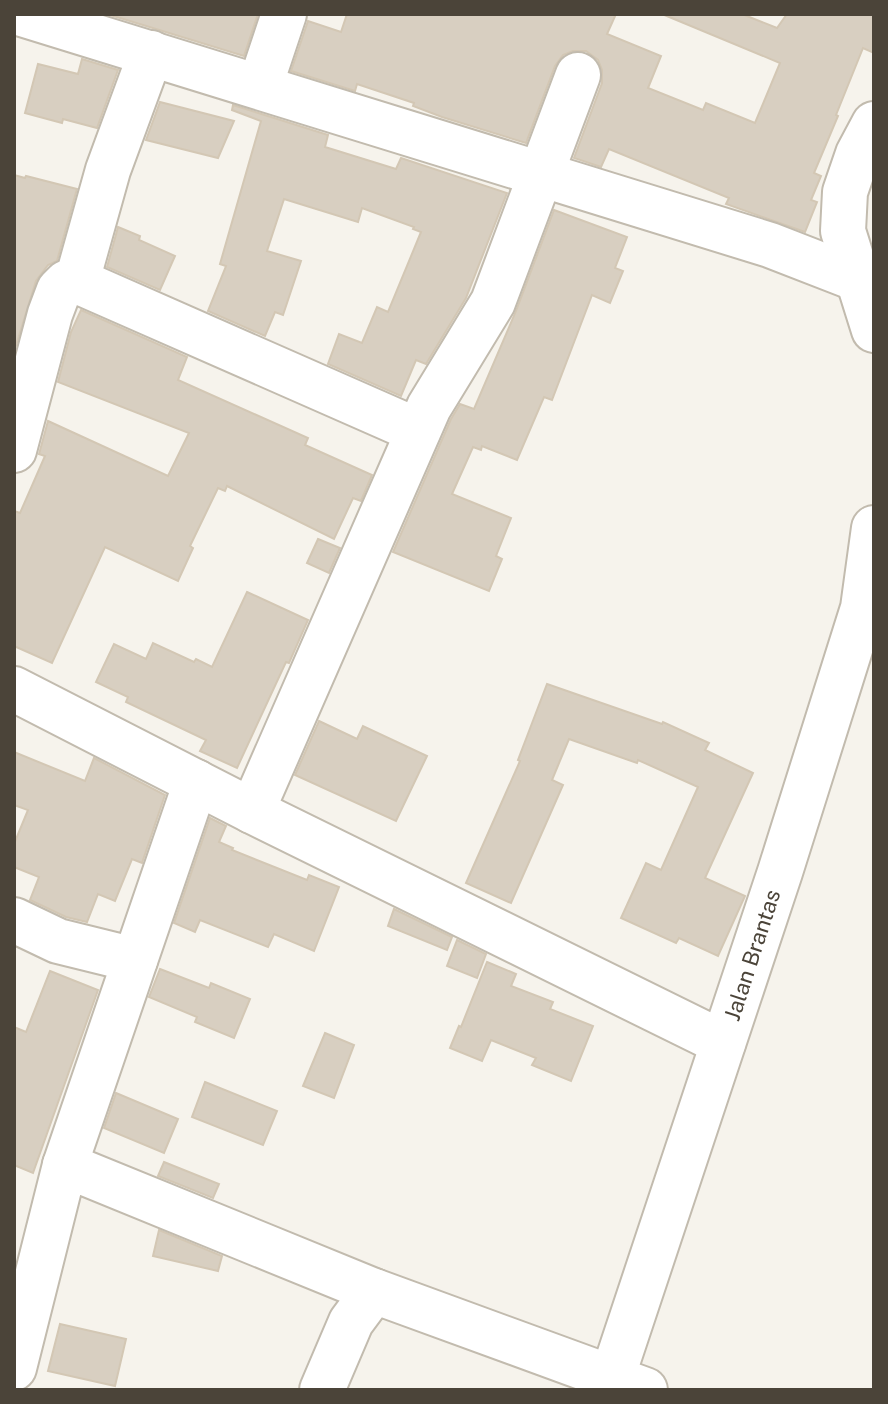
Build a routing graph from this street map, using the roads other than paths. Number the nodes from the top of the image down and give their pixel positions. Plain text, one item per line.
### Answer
1 (22, 14) edge
2 (284, 14) edge
3 (151, 53) junction
4 (578, 75) dead end
5 (260, 86) junction
6 (874, 124) edge
7 (541, 175) junction
8 (860, 280) junction
9 (77, 281) junction
10 (874, 330) edge
11 (418, 431) junction
12 (14, 450) edge
13 (874, 528) edge
14 (14, 689) edge
15 (196, 782) junction
16 (252, 811) junction
17 (14, 920) edge
18 (135, 960) junction
19 (723, 1043) junction
20 (65, 1165) junction
21 (374, 1291) junction
22 (14, 1368) edge
23 (629, 1384) edge
24 (322, 1390) edge

1 - 3 street
2 - 5 street
3 - 5 street
3 - 9 street
4 - 7 street
5 - 7 street
6 - 8 street
7 - 8 street
7 - 11 street
8 - 10 street
9 - 11 street
9 - 12 street
11 - 16 street
13 - 19 street, Jalan Brantas
14 - 15 street
15 - 16 street
15 - 18 street
16 - 19 street
17 - 18 street
18 - 20 street
19 - 23 street, Jalan Brantas
20 - 21 street
20 - 22 street
21 - 23 street
21 - 24 street

